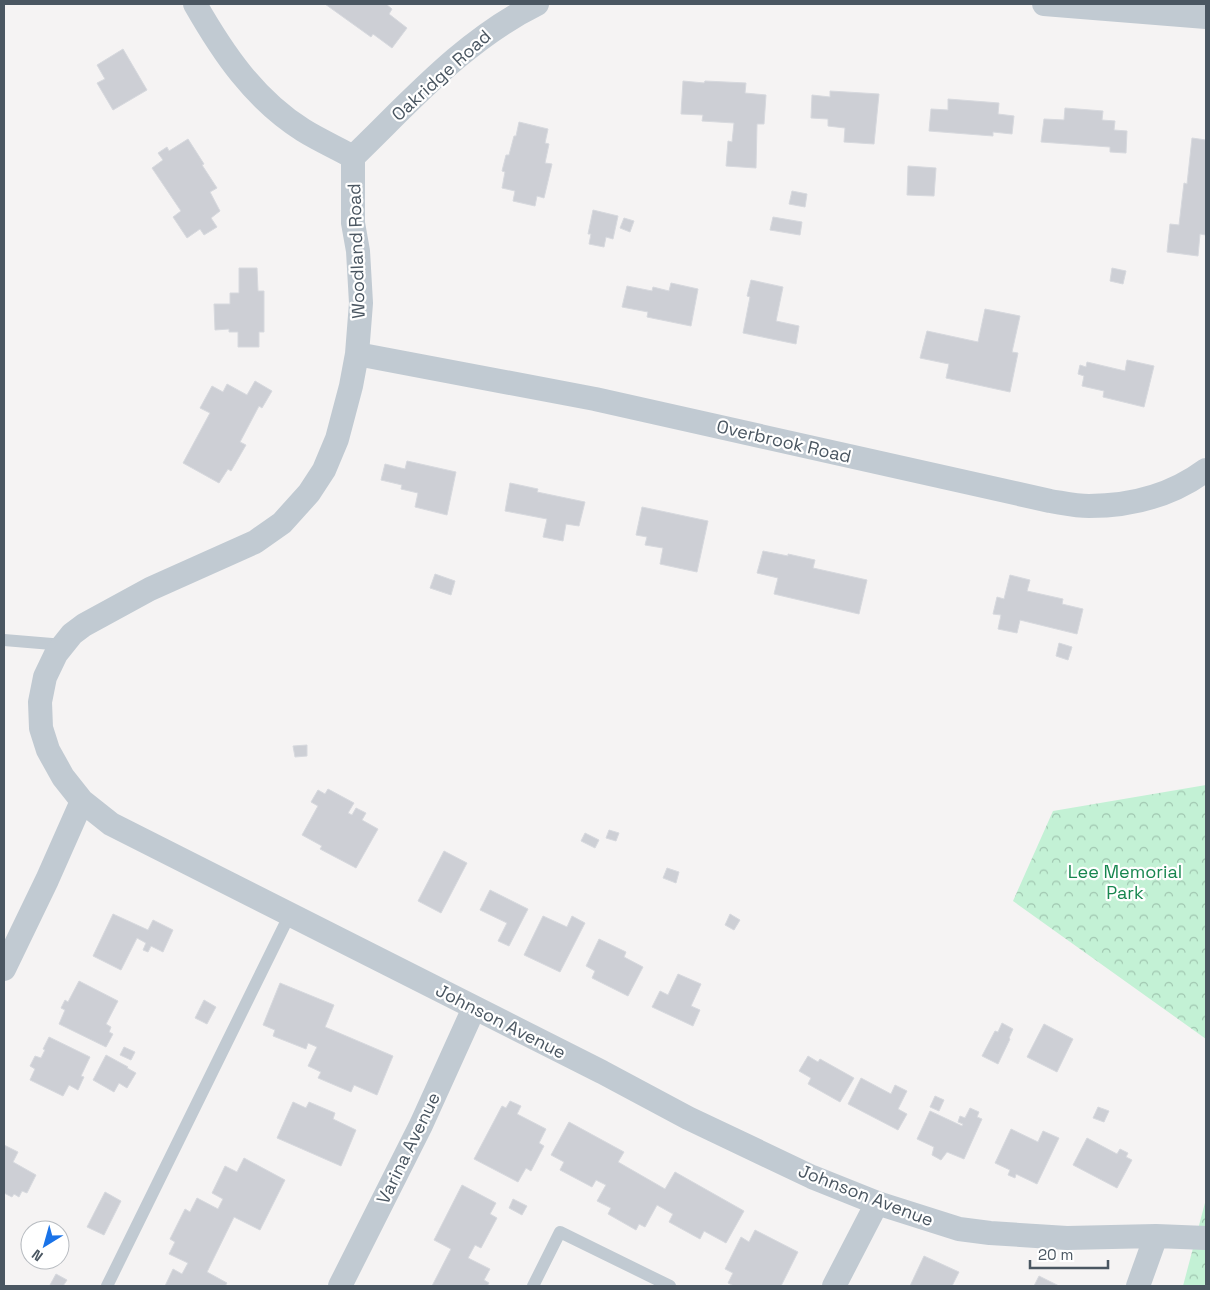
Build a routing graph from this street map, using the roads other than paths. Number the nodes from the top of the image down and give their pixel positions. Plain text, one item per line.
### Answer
1 (195, 4) edge
2 (536, 4) edge
3 (1044, 4) edge
4 (1206, 18) edge
5 (353, 157) junction
6 (357, 354) junction
7 (1206, 470) edge
8 (150, 589) joint
9 (4, 640) edge
10 (64, 645) junction
11 (82, 801) junction
12 (290, 914) junction
13 (4, 969) edge
14 (474, 1008) junction
15 (877, 1203) junction
16 (1156, 1236) junction
17 (1206, 1238) edge
18 (107, 1286) edge
19 (340, 1286) edge
20 (533, 1286) edge
21 (670, 1286) edge
22 (834, 1286) edge
23 (1138, 1286) edge

1 - 5 street
2 - 5 street, Oakridge Road
3 - 4 street
5 - 6 street, Woodland Road
6 - 7 street, Overbrook Road
6 - 8 street, Woodland Road
8 - 10 street, Johnson Avenue
9 - 10 lane
10 - 11 street, Johnson Avenue
11 - 12 street, Johnson Avenue
11 - 13 street
12 - 14 street, Johnson Avenue
12 - 18 lane
14 - 15 street, Johnson Avenue
14 - 19 street, Varina Avenue
15 - 16 street, Johnson Avenue
15 - 22 street
16 - 17 street, Johnson Avenue
16 - 23 street
20 - 21 lane

